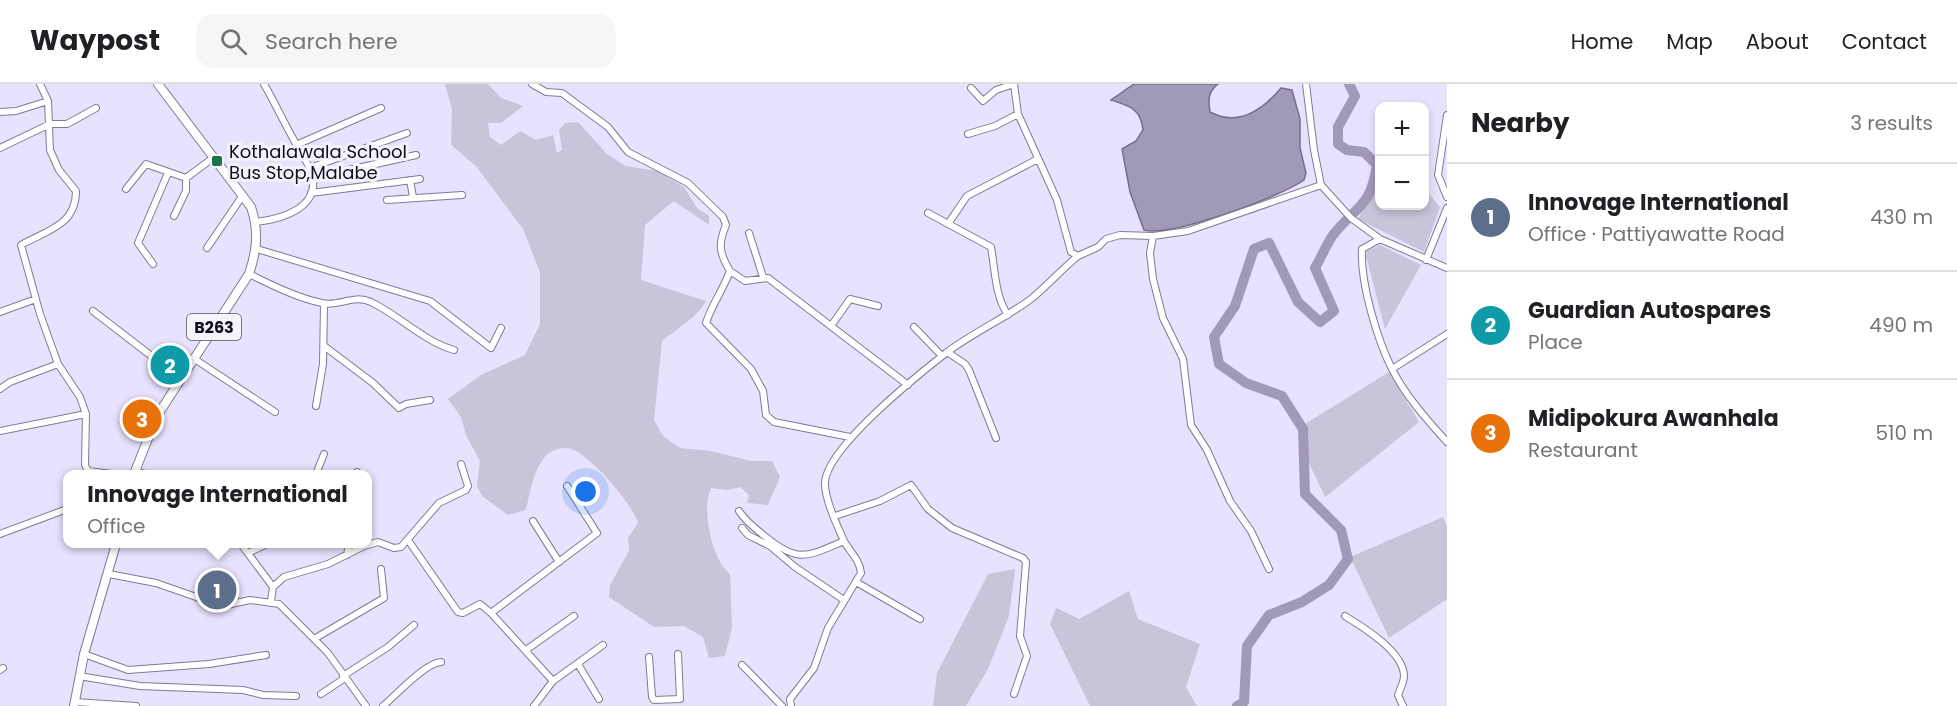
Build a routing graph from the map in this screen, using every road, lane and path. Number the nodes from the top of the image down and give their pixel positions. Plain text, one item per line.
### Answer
1 (40, 84) edge
2 (158, 84) edge
3 (264, 84) edge
4 (1014, 84) edge
5 (1306, 84) edge
6 (534, 85) edge
7 (971, 88) dead end
8 (48, 101) junction
9 (96, 108) dead end
10 (381, 108) dead end
11 (0, 112) edge
12 (1018, 114) junction
13 (1447, 115) edge
14 (50, 124) junction
15 (407, 133) dead end
16 (968, 134) dead end
17 (296, 145) junction
18 (0, 148) edge
19 (416, 155) dead end
20 (213, 158) junction
21 (1038, 159) junction
22 (310, 168) junction
23 (168, 173) junction
24 (186, 178) junction
25 (313, 178) junction
26 (420, 178) dead end
27 (410, 180) junction
28 (1321, 185) junction
29 (126, 189) dead end
30 (311, 193) junction
31 (243, 195) junction
32 (462, 195) dead end
33 (413, 197) junction
34 (1447, 197) edge
35 (387, 200) dead end
36 (1447, 208) edge
37 (928, 213) dead end
38 (174, 216) dead end
39 (256, 222) junction
40 (948, 224) junction
41 (749, 232) dead end
42 (1153, 236) junction
43 (1380, 239) junction
44 (207, 248) dead end
45 (257, 249) junction
46 (1078, 256) junction
47 (1426, 260) junction
48 (153, 264) dead end
49 (1447, 268) edge
50 (730, 271) junction
51 (249, 274) junction
52 (763, 277) junction
53 (36, 300) junction
54 (324, 304) junction
55 (878, 306) dead end
56 (93, 311) dead end
57 (0, 312) edge
58 (1008, 315) junction
59 (831, 326) junction
60 (914, 327) dead end
61 (501, 328) dead end
62 (1447, 334) edge
63 (324, 346) junction
64 (454, 350) dead end
65 (945, 354) junction
66 (193, 358) junction
67 (58, 364) junction
68 (1392, 369) junction
69 (180, 378) junction
70 (908, 385) junction
71 (0, 389) edge
72 (430, 400) dead end
73 (315, 405) dead end
74 (275, 412) dead end
75 (86, 414) junction
76 (0, 431) edge
77 (850, 437) junction
78 (996, 438) dead end
79 (1447, 442) edge
80 (324, 454) dead end
81 (461, 464) dead end
82 (88, 470) edge
83 (136, 470) edge
84 (318, 470) edge
85 (567, 486) dead end
86 (63, 510) edge
87 (739, 511) dead end
88 (835, 516) junction
89 (533, 521) dead end
90 (742, 528) dead end
91 (0, 534) edge
92 (408, 540) junction
93 (844, 541) junction
94 (372, 545) edge
95 (115, 548) edge
96 (244, 548) edge
97 (258, 548) edge
98 (348, 548) edge
99 (364, 548) edge
100 (248, 553) junction
101 (347, 555) junction
102 (559, 562) junction
103 (381, 569) dead end
104 (1269, 569) dead end
105 (109, 574) junction
106 (856, 582) junction
107 (273, 587) junction
108 (844, 600) junction
109 (271, 601) junction
110 (491, 613) junction
111 (574, 616) dead end
112 (1345, 616) dead end
113 (921, 619) dead end
114 (414, 625) dead end
115 (314, 639) junction
116 (603, 645) dead end
117 (526, 650) junction
118 (84, 654) junction
119 (678, 654) dead end
120 (266, 655) dead end
121 (649, 657) dead end
122 (441, 662) dead end
123 (578, 664) junction
124 (742, 665) dead end
125 (79, 676) junction
126 (344, 677) junction
127 (553, 681) junction
128 (321, 694) dead end
129 (1014, 694) dead end
130 (296, 696) dead end
131 (600, 699) dead end
132 (681, 699) junction
133 (74, 704) edge
134 (136, 706) edge
135 (366, 706) edge
136 (383, 706) edge
137 (534, 706) edge
138 (685, 706) edge
139 (782, 706) edge
140 (791, 706) edge
141 (1403, 706) edge

1 - 8 street
2 - 20 main road, B263
3 - 17 street
4 - 7 street
4 - 12 street
5 - 28 street
6 - 50 street
8 - 11 street
8 - 14 street
9 - 14 street
10 - 17 street
12 - 16 street
12 - 21 street
13 - 34 street
14 - 18 street
14 - 53 street
15 - 22 street
17 - 22 street
19 - 25 street
20 - 24 street
20 - 31 main road, B263
21 - 40 street
21 - 46 street
22 - 25 street
23 - 24 street
23 - 29 street
23 - 48 street
24 - 38 street
25 - 30 street
26 - 27 street
27 - 30 street
27 - 33 street
28 - 42 street
28 - 43 street
30 - 39 street
31 - 39 main road, B263
31 - 44 street
32 - 33 street
33 - 35 street
36 - 47 street
37 - 40 street
39 - 45 main road, B263
40 - 58 street
41 - 52 street
42 - 46 street
42 - 104 street
43 - 47 street
43 - 68 street
45 - 51 main road, B263
45 - 61 street
46 - 58 street
47 - 49 street
50 - 52 street
50 - 77 street
51 - 54 street
51 - 66 main road, B263
52 - 59 street
53 - 57 street
53 - 67 street
54 - 63 street
54 - 64 street
55 - 59 street
56 - 69 street
58 - 65 street
59 - 70 street
60 - 65 street
62 - 68 street
63 - 72 street
63 - 73 street
65 - 70 street
65 - 78 street
66 - 69 main road, B263
66 - 74 street
67 - 71 street
67 - 75 street
68 - 79 street
69 - 83 main road, B263
70 - 77 street
75 - 76 street
75 - 82 street
77 - 88 street
80 - 84 street
81 - 92 street
85 - 102 street
86 - 91 street
87 - 93 street
88 - 93 street
88 - 129 street
89 - 102 street
90 - 108 street
92 - 94 street
92 - 110 street
93 - 106 street
95 - 105 main road
96 - 100 street
97 - 100 street
98 - 101 street
99 - 101 street
100 - 107 street
101 - 107 street
102 - 110 street
103 - 115 street
105 - 109 street
105 - 118 main road
106 - 108 street
106 - 113 street
107 - 109 street
108 - 140 street
109 - 115 street
110 - 117 street
111 - 117 street
112 - 141 street
114 - 126 street
115 - 126 street
116 - 123 street
117 - 127 street
118 - 120 street
118 - 125 main road
119 - 132 street
121 - 132 street
122 - 136 street
123 - 127 street
123 - 131 street
124 - 139 street
125 - 130 street
125 - 133 main road
126 - 128 street
126 - 135 street
127 - 137 street
132 - 138 street
133 - 134 street

